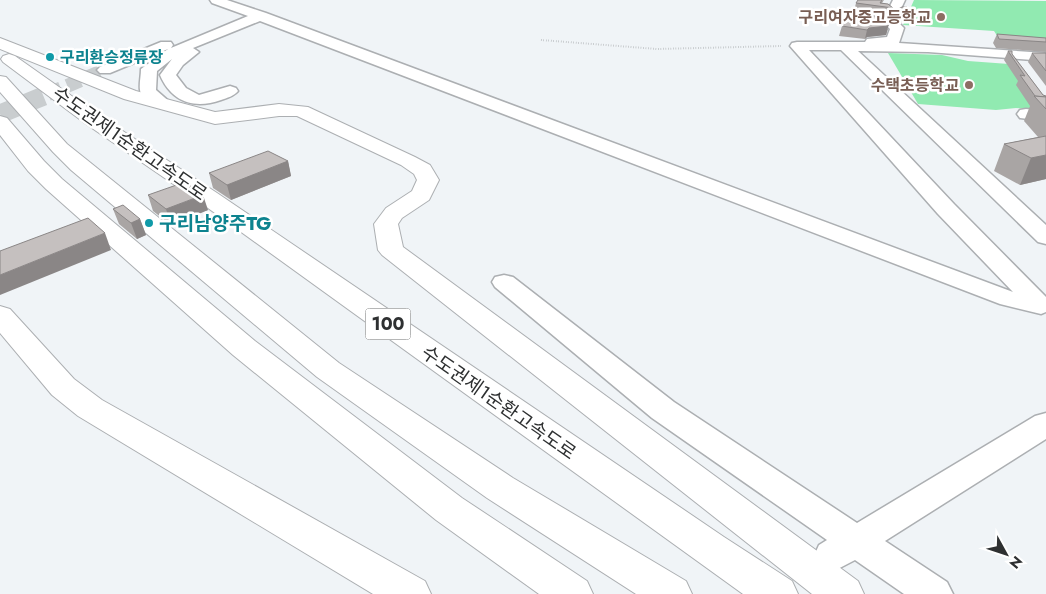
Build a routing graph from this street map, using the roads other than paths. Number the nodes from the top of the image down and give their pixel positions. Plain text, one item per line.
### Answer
1 (216, 0) edge
2 (856, 0) edge
3 (248, 13) edge
4 (913, 36) dead end
5 (0, 43) edge
6 (852, 44) junction
7 (1046, 45) edge
8 (956, 50) junction
9 (0, 53) edge
10 (1046, 57) edge
11 (1046, 64) edge
12 (105, 70) tunnel mouth
13 (0, 81) edge
14 (230, 92) dead end
15 (164, 104) junction
16 (1026, 114) dead end
17 (1046, 116) edge
18 (0, 122) edge
19 (1046, 237) edge
20 (504, 282) dead end
21 (1044, 309) edge
22 (0, 315) edge
23 (1046, 424) edge
24 (844, 549) junction
25 (410, 594) edge
26 (572, 594) edge
27 (671, 594) edge
28 (778, 594) edge
29 (843, 594) edge
30 (934, 594) edge

1 - 3 street
2 - 6 street
3 - 12 street
3 - 14 street
3 - 15 street
3 - 21 street
4 - 7 street
5 - 15 highway
6 - 8 street
6 - 19 street
6 - 21 street
8 - 10 street
8 - 11 street
9 - 28 highway, 수도권제1순환고속도로 / 100
13 - 27 highway, 수도권제1순환고속도로
15 - 29 highway
16 - 17 street
18 - 26 highway
20 - 24 street
22 - 25 highway
23 - 24 street
24 - 30 street

